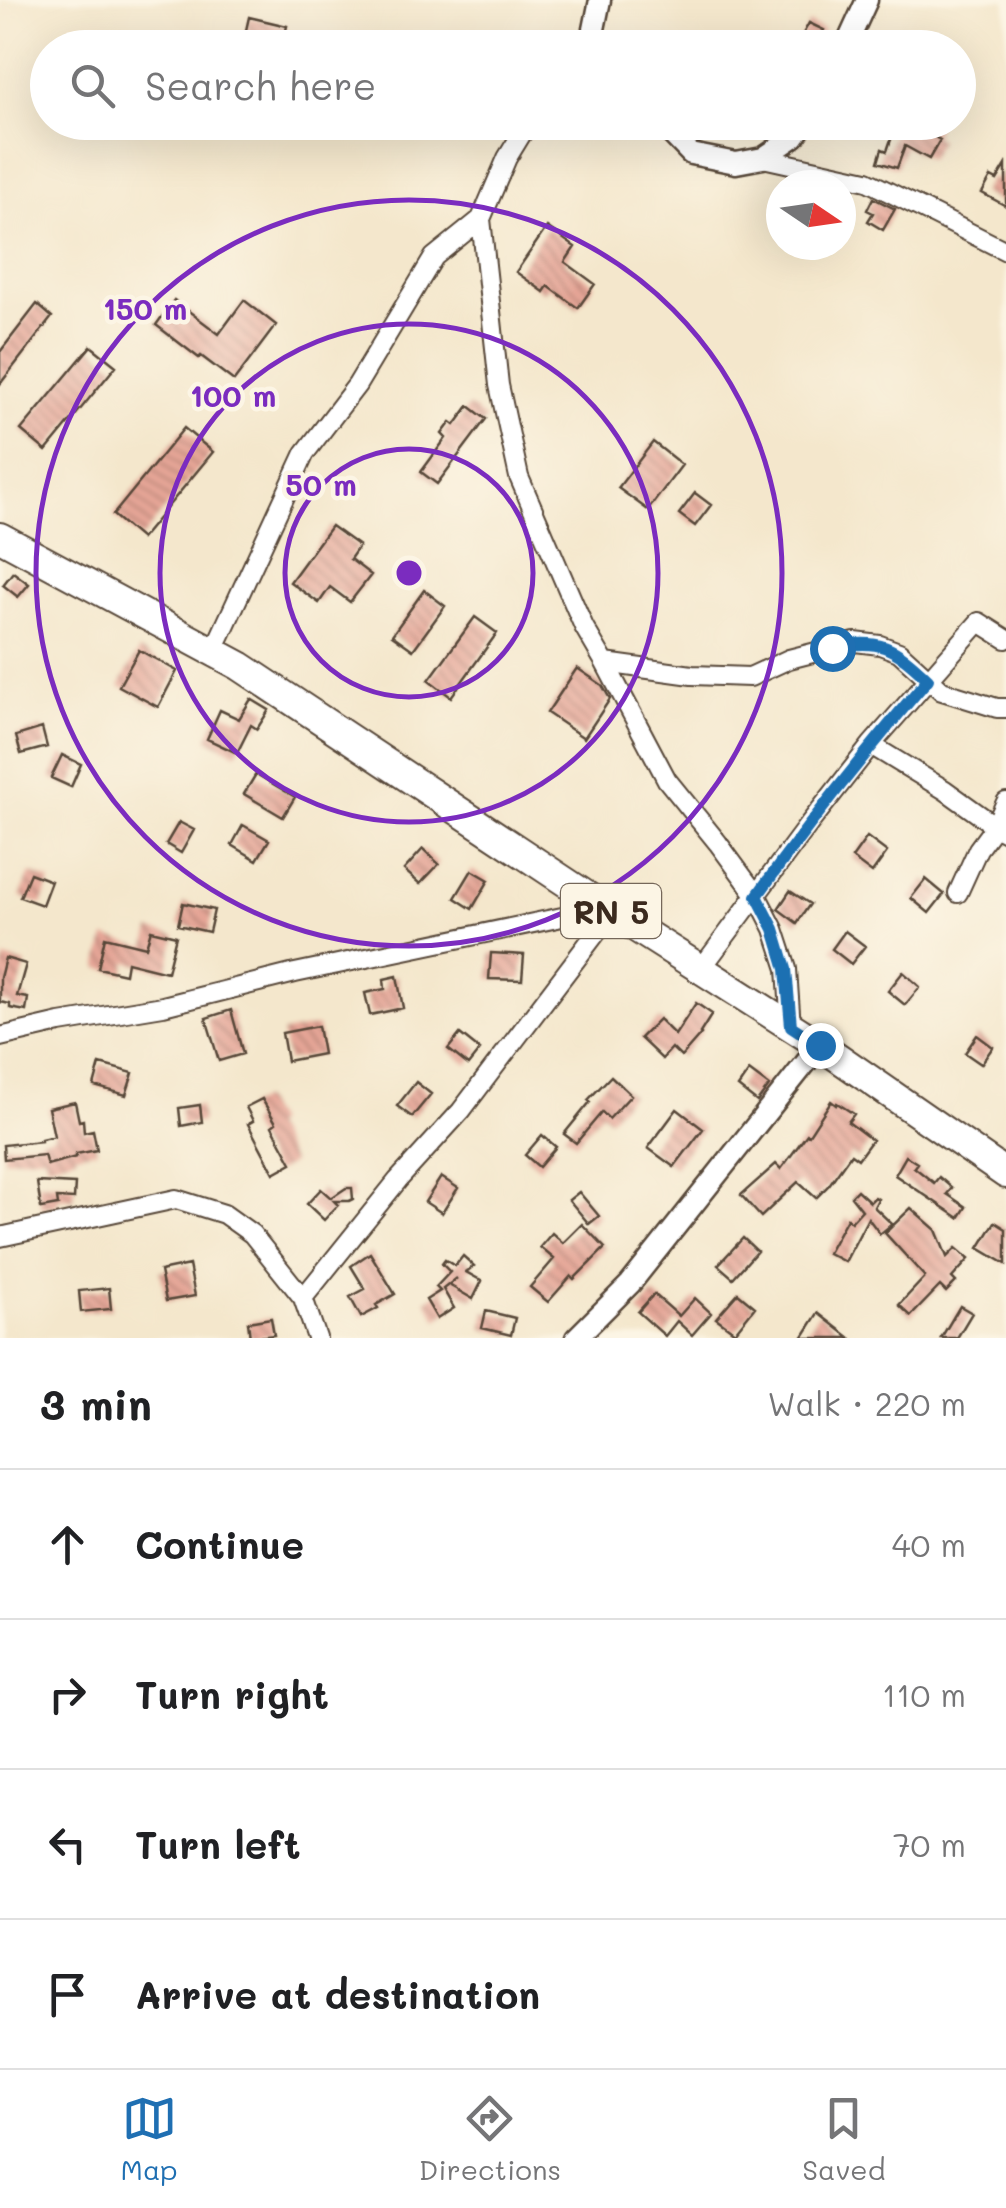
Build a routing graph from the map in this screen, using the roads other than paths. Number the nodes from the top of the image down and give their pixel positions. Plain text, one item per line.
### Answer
1 (600, 0) edge
2 (867, 0) edge
3 (594, 30) edge
4 (853, 30) edge
5 (518, 140) edge
6 (677, 140) edge
7 (790, 140) edge
8 (763, 158) junction
9 (481, 219) junction
10 (1006, 250) edge
11 (0, 537) edge
12 (1006, 639) edge
13 (214, 652) junction
14 (605, 662) junction
15 (928, 679) junction
16 (1006, 708) edge
17 (870, 746) junction
18 (1006, 802) edge
19 (1000, 829) edge
20 (958, 893) dead end
21 (757, 896) junction
22 (608, 910) junction
23 (701, 969) junction
24 (791, 1026) junction
25 (0, 1036) edge
26 (820, 1045) junction
27 (1006, 1174) edge
28 (0, 1237) edge
29 (303, 1298) junction
30 (316, 1338) edge
31 (576, 1338) edge

1 - 3 street
2 - 4 street
5 - 9 street
6 - 8 street
7 - 8 street
8 - 10 street
9 - 13 street
9 - 14 street
11 - 13 main road, RN 5
12 - 15 street
13 - 22 main road, RN 5
14 - 15 street
14 - 21 street
15 - 16 street
15 - 17 street
17 - 19 street
17 - 21 street
18 - 19 street
19 - 20 street
21 - 23 street
21 - 24 street
22 - 23 main road, RN 5
22 - 25 street
22 - 29 street
23 - 24 main road, RN 5
24 - 26 main road, RN 5
26 - 27 main road, RN 5
26 - 31 street
28 - 29 street
29 - 30 street

